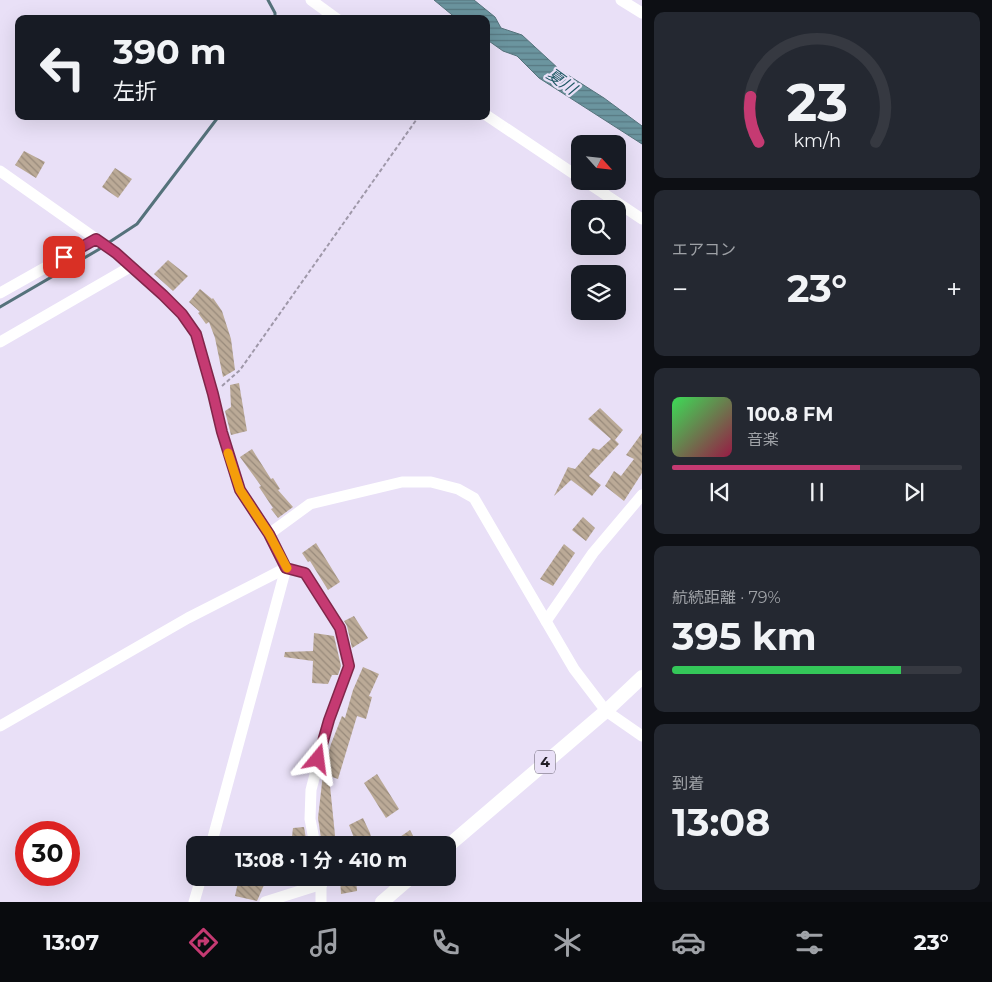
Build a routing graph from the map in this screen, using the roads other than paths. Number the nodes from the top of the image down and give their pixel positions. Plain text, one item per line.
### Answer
1 (310, 0) edge
2 (621, 0) edge
3 (642, 14) edge
4 (331, 15) edge
5 (490, 118) edge
6 (0, 171) edge
7 (571, 172) edge
8 (598, 190) edge
9 (642, 219) edge
10 (98, 240) junction
11 (130, 267) junction
12 (0, 293) edge
13 (0, 342) edge
14 (642, 495) edge
15 (269, 534) junction
16 (286, 568) junction
17 (546, 621) junction
18 (642, 677) edge
19 (606, 711) junction
20 (0, 726) edge
21 (642, 736) edge
22 (213, 836) edge
23 (313, 836) edge
24 (456, 839) edge
25 (199, 886) edge
26 (308, 886) edge
27 (322, 886) edge
28 (401, 886) edge
29 (194, 902) edge
30 (265, 902) edge
31 (321, 902) edge
32 (382, 902) edge

1 - 4 street
2 - 3 street
5 - 7 street
6 - 10 street
8 - 9 street
10 - 11 street
10 - 12 street
11 - 13 street
11 - 15 street
14 - 17 street
15 - 16 street
15 - 17 street
16 - 20 street
16 - 22 street
16 - 23 street
17 - 19 street
18 - 19 main road, 4
19 - 21 street
19 - 24 main road, 4
25 - 29 street
26 - 30 street
27 - 31 street
28 - 32 main road

